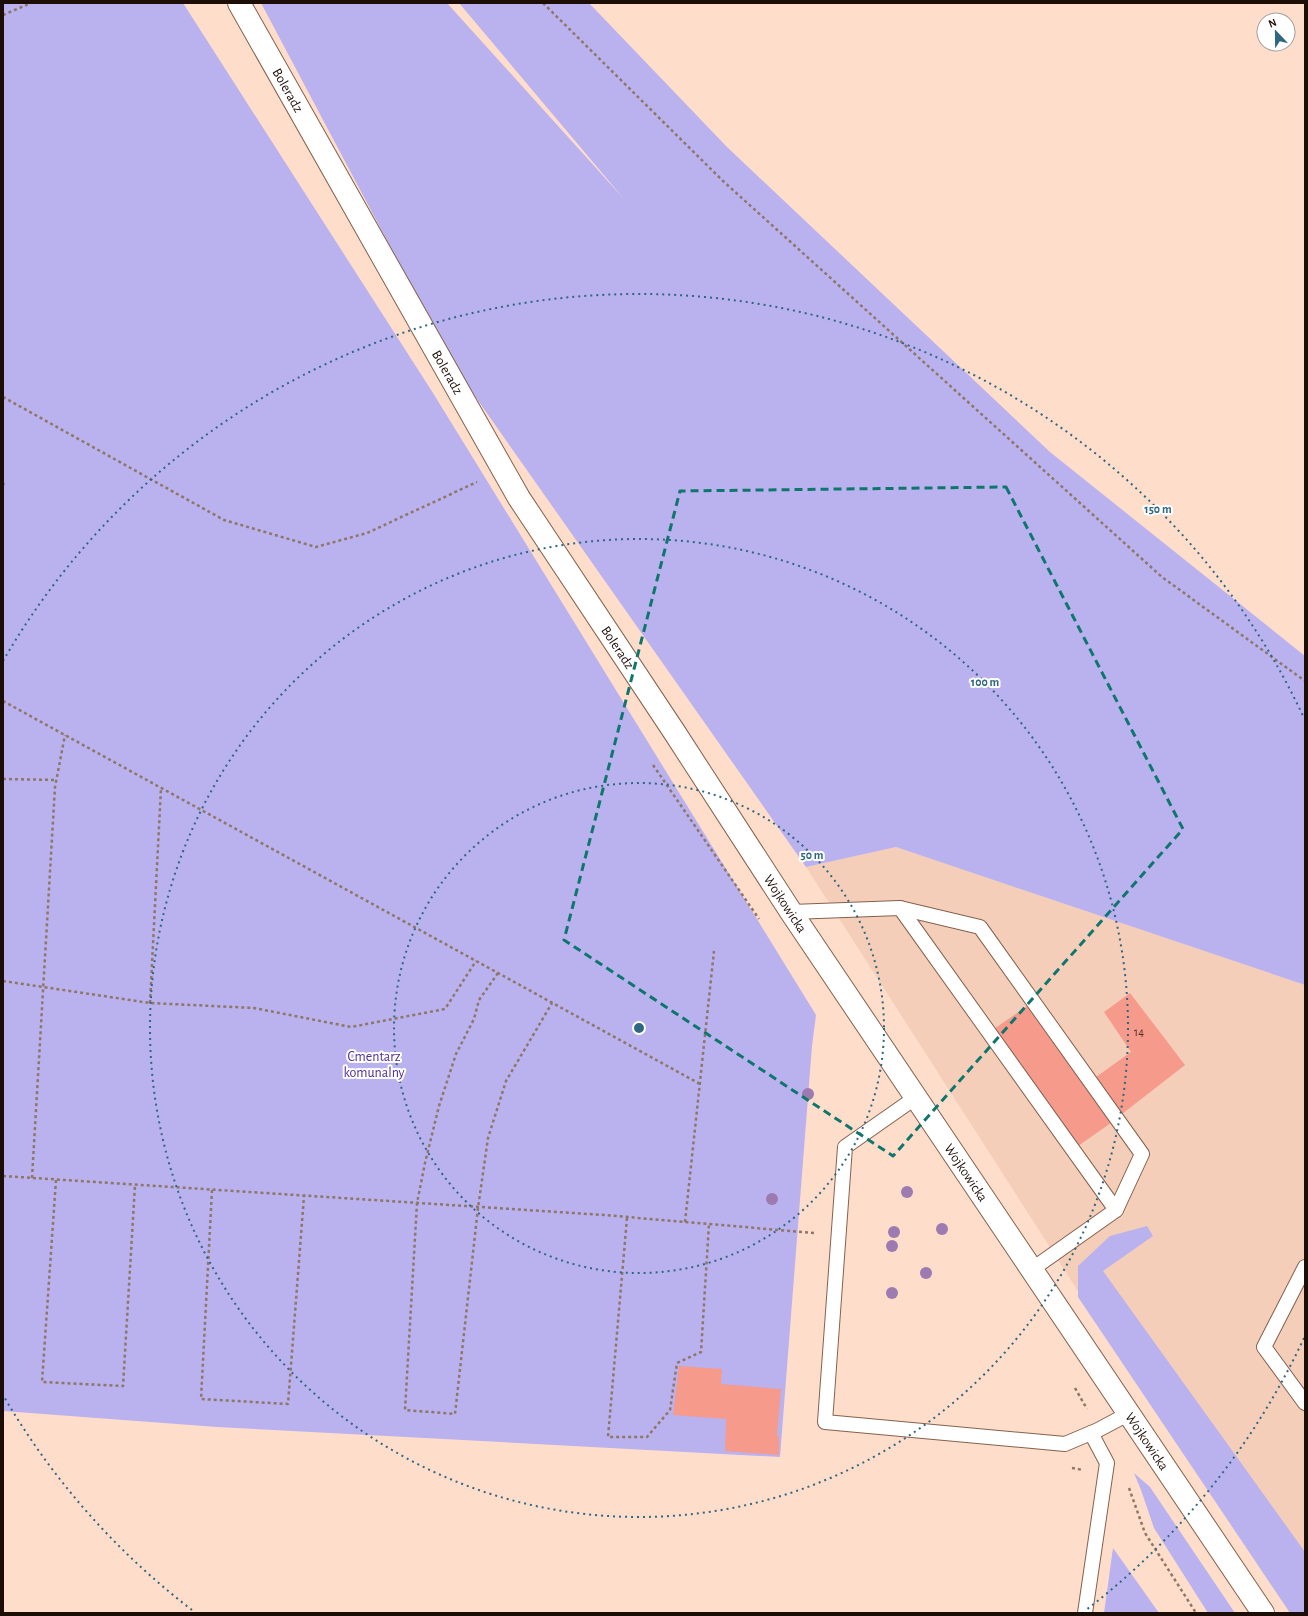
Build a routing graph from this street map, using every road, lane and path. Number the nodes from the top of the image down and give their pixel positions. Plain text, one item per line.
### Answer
1 (31, 3) edge
2 (239, 3) edge
3 (543, 3) edge
4 (3, 15) edge
5 (3, 397) edge
6 (504, 470) junction
7 (1305, 681) edge
8 (3, 701) edge
9 (673, 730) joint
10 (65, 735) junction
11 (3, 779) edge
12 (56, 780) junction
13 (161, 788) junction
14 (900, 908) junction
15 (791, 912) junction
16 (714, 951) dead end
17 (476, 961) junction
18 (498, 974) junction
19 (3, 981) edge
20 (42, 987) junction
21 (150, 1003) junction
22 (552, 1003) junction
23 (700, 1084) junction
24 (915, 1098) junction
25 (3, 1176) edge
26 (32, 1178) junction
27 (56, 1180) junction
28 (135, 1185) junction
29 (212, 1190) junction
30 (304, 1196) junction
31 (417, 1203) junction
32 (478, 1208) junction
33 (1116, 1210) junction
34 (627, 1218) junction
35 (685, 1222) junction
36 (709, 1224) junction
37 (839, 1235) junction
38 (1305, 1268) edge
39 (1031, 1270) junction
40 (1305, 1403) edge
41 (1128, 1414) junction
42 (1095, 1432) junction
43 (1127, 1482) dead end
44 (1085, 1613) edge
45 (1196, 1613) edge
46 (1263, 1613) edge

1 - 4 path
2 - 6 street, Boleradz
3 - 7 path
5 - 6 path
6 - 9 street, Boleradz
8 - 10 path
9 - 15 street, Wojkowicka
10 - 12 path
10 - 13 path
11 - 12 path
12 - 20 path
13 - 17 path
13 - 21 path
14 - 15 lane
14 - 33 lane
14 - 33 lane
15 - 24 street, Wojkowicka
16 - 23 path
17 - 18 path
17 - 21 path
18 - 22 path
18 - 31 path
19 - 20 path
20 - 21 path
20 - 26 path
22 - 23 path
22 - 32 path
23 - 35 path
24 - 37 lane
24 - 39 street, Wojkowicka
25 - 26 path
26 - 27 path
27 - 28 path
27 - 28 path
28 - 29 path
29 - 30 path
29 - 30 path
30 - 31 path
31 - 32 path
31 - 32 path
32 - 34 path
33 - 39 lane
34 - 35 path
34 - 36 path
35 - 36 path
36 - 37 path
37 - 42 lane
38 - 40 lane
39 - 41 street, Wojkowicka
41 - 42 lane
41 - 46 street, Wojkowicka
42 - 44 lane
43 - 45 path

